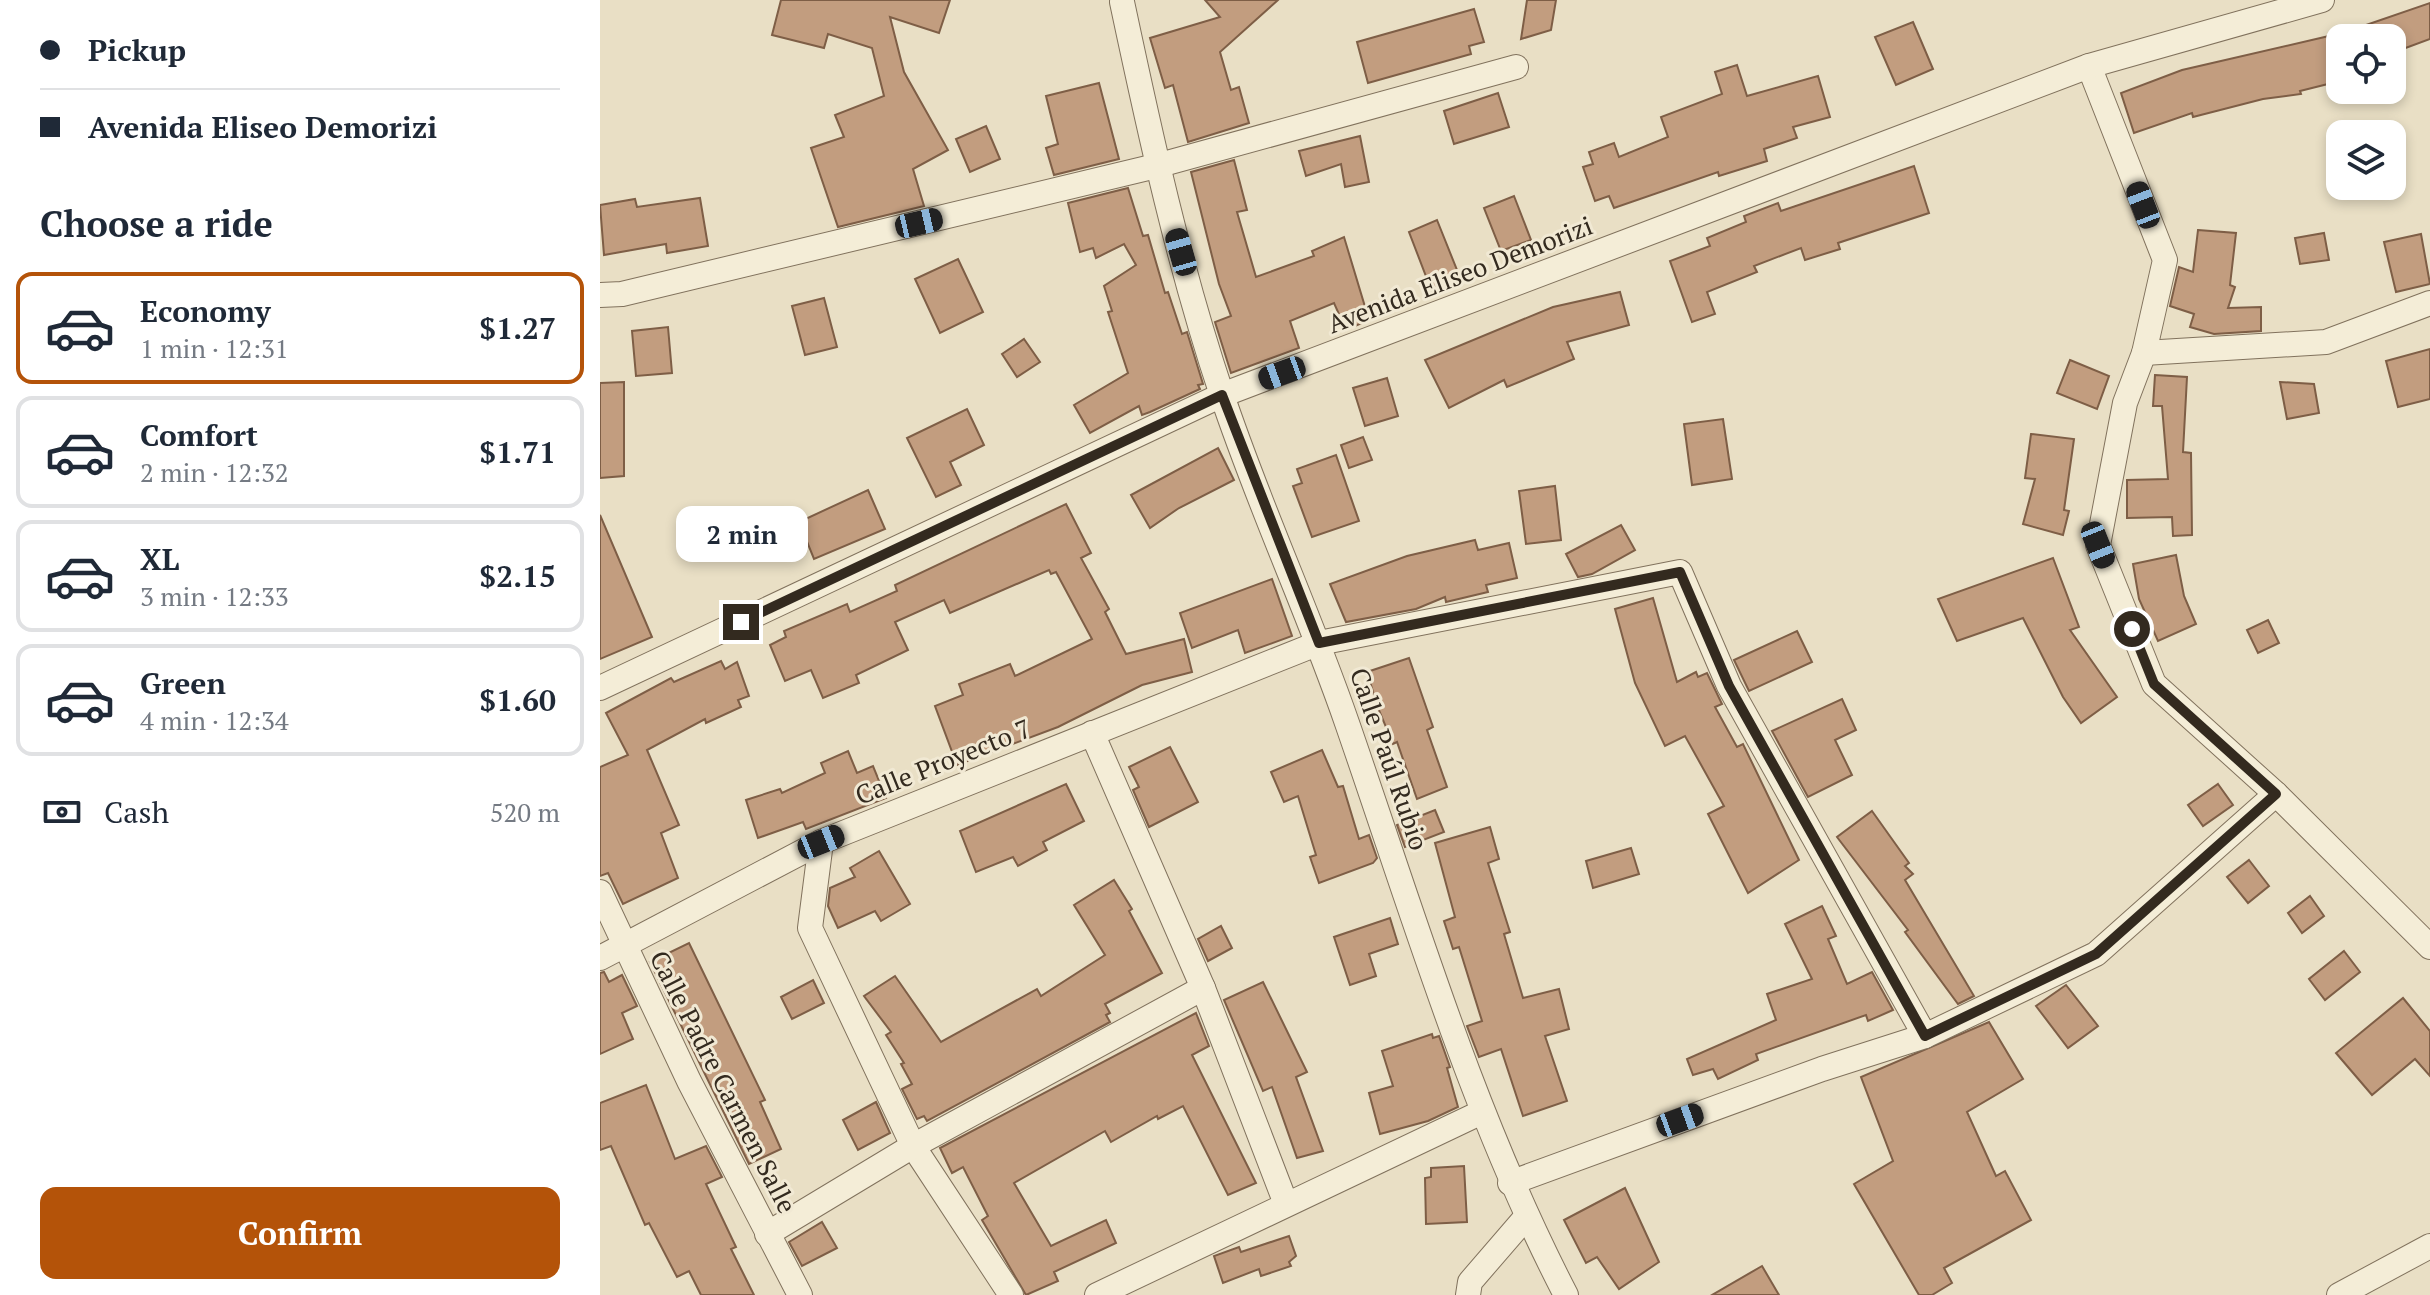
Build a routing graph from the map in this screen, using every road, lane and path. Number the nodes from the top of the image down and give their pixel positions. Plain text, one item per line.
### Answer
1 (2322, 0) edge
2 (1120, 1) edge
3 (2089, 66) junction
4 (1516, 67) dead end
5 (1156, 166) junction
6 (600, 295) edge
7 (2430, 303) edge
8 (2144, 353) junction
9 (1222, 395) junction
10 (1319, 643) junction
11 (600, 688) edge
12 (1092, 733) junction
13 (2276, 794) junction
14 (821, 842) junction
15 (600, 892) edge
16 (624, 946) junction
17 (2430, 947) edge
18 (600, 958) edge
19 (1203, 988) junction
20 (1925, 1036) junction
21 (1482, 1112) junction
22 (913, 1146) junction
23 (1510, 1183) junction
24 (1286, 1204) junction
25 (1526, 1217) junction
26 (767, 1234) junction
27 (2430, 1246) edge
28 (800, 1295) edge
29 (1011, 1295) edge
30 (1097, 1295) edge
31 (1468, 1295) edge
32 (1566, 1295) edge
33 (2339, 1295) edge

1 - 3 street, Avenida Eliseo Demorizi
2 - 5 street, Calle Paúl Rubio
3 - 8 street
3 - 9 street, Avenida Eliseo Demorizi
4 - 5 street
5 - 6 street
5 - 9 street, Calle Paúl Rubio
7 - 8 street
8 - 13 street
9 - 10 street, Calle Paúl Rubio
9 - 11 street, Avenida Eliseo Demorizi
10 - 12 street, Calle Proyecto 7
10 - 20 street, Calle Proyecto 7
10 - 21 street, Calle Paúl Rubio
12 - 14 street, Calle Proyecto 7
12 - 19 street
13 - 17 street
13 - 20 street
14 - 16 street, Calle Proyecto 7
14 - 22 street
15 - 16 street, Calle Padre Carmen Salle
16 - 18 street, Calle Proyecto 7
16 - 26 street, Calle Padre Carmen Salle
19 - 22 street
19 - 24 street
20 - 23 street
21 - 23 street, Calle Paúl Rubio
21 - 24 street
22 - 26 street
22 - 29 street
23 - 25 street, Calle Paúl Rubio
24 - 30 street
25 - 31 street
25 - 32 street, Calle Paúl Rubio
26 - 28 street, Calle Padre Carmen Salle
27 - 33 street

